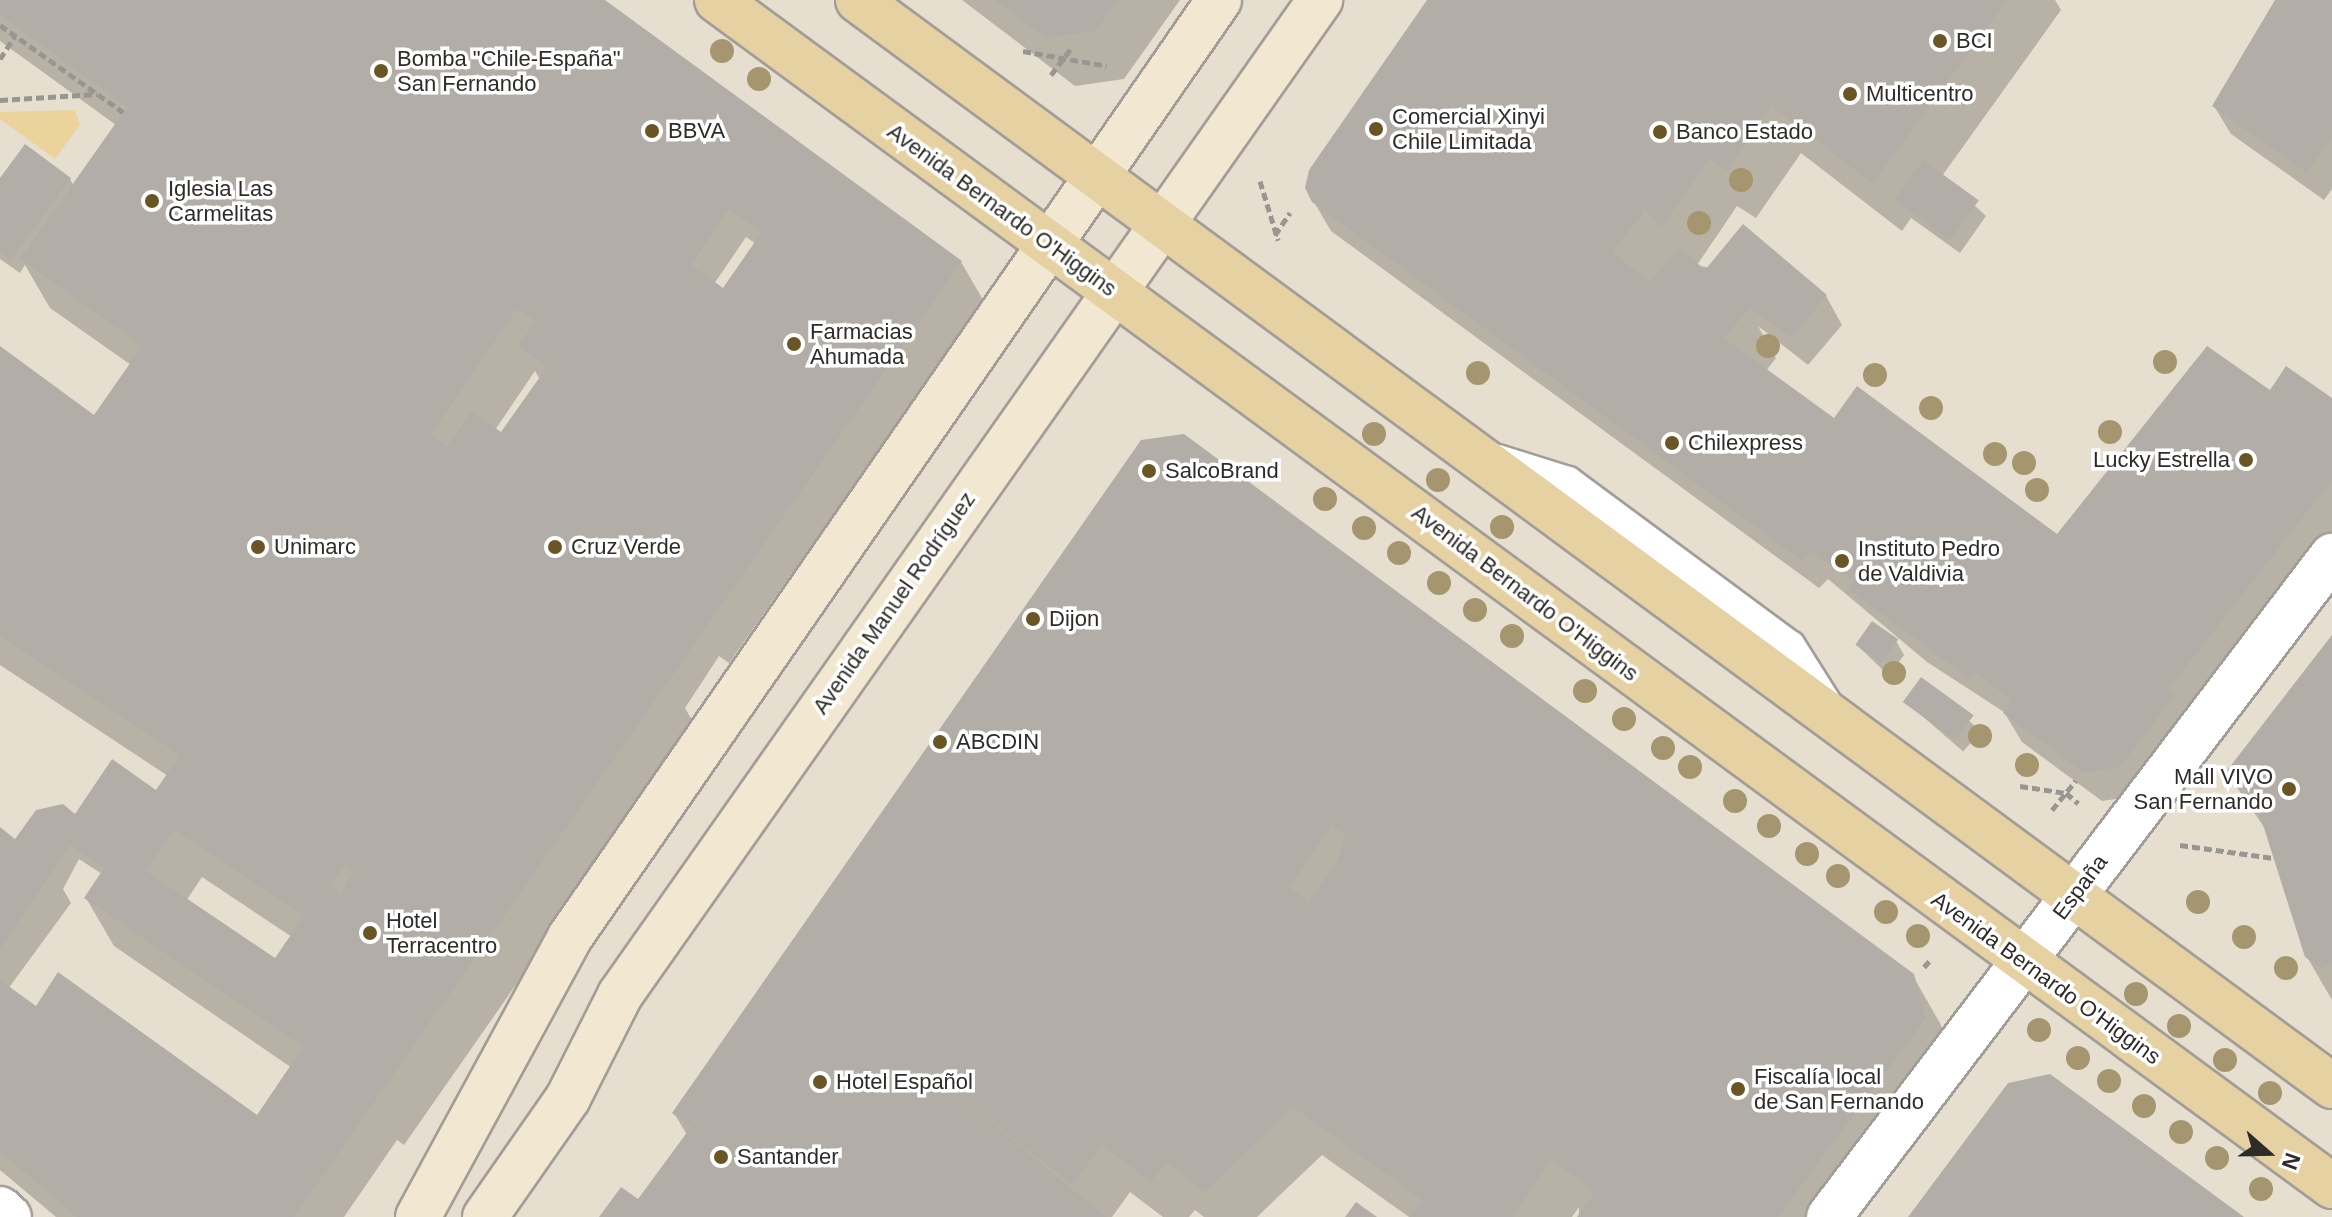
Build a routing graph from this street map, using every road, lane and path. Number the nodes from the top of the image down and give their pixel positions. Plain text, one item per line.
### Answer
1 (717, 0) edge
2 (858, 0) edge
3 (1219, 0) edge
4 (1320, 0) edge
5 (0, 25) edge
6 (15, 36) junction
7 (0, 59) edge
8 (98, 94) junction
9 (0, 100) edge
10 (123, 112) dead end
11 (1097, 174) junction
12 (1163, 223) junction
13 (1048, 244) junction
14 (1113, 292) junction
15 (2332, 556) edge
16 (2174, 845) dead end
17 (2273, 858) dead end
18 (2074, 895) junction
19 (2022, 964) junction
20 (2332, 1086) edge
21 (2332, 1186) edge
22 (0, 1209) edge
23 (9, 1217) edge
24 (418, 1217) edge
25 (485, 1217) edge
26 (1829, 1217) edge

1 - 13 main road, Avenida Bernardo O'Higgins
2 - 11 main road
3 - 11 main road
4 - 12 main road, Avenida Manuel Rodríguez
5 - 6 path
6 - 7 path
6 - 8 path
8 - 9 path
8 - 10 path
11 - 12 main road
11 - 13 main road
12 - 14 main road, Avenida Manuel Rodríguez
12 - 18 main road
13 - 14 main road, Avenida Bernardo O'Higgins
13 - 24 main road
14 - 19 main road, Avenida Bernardo O'Higgins
14 - 25 main road, Avenida Manuel Rodríguez
15 - 18 street, España
16 - 17 path
18 - 19 street, España
18 - 20 main road
19 - 21 main road, Avenida Bernardo O'Higgins
19 - 26 street, España
22 - 23 street

